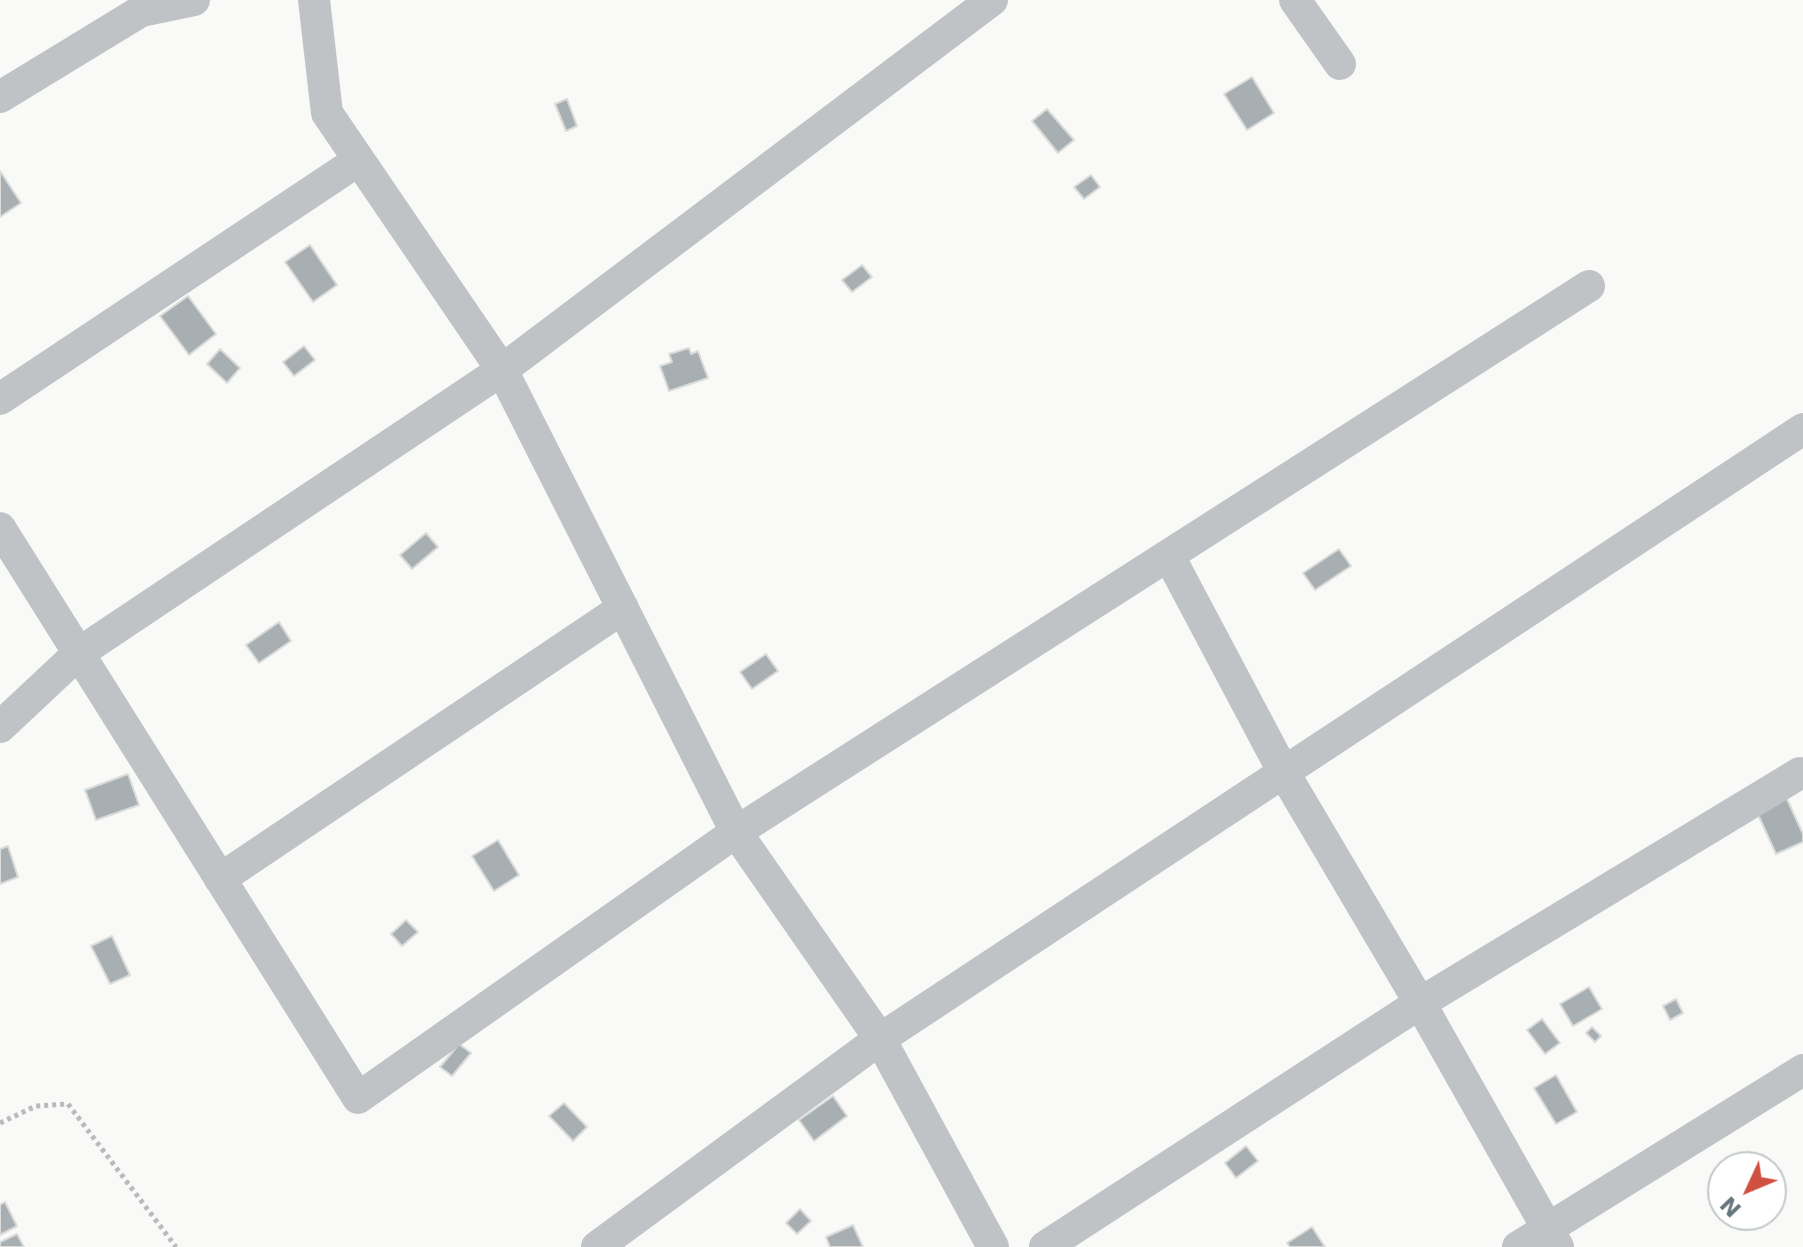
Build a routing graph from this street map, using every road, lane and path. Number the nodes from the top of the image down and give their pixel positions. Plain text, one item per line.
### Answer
1 (194, 0) edge
2 (314, 0) edge
3 (992, 0) edge
4 (1295, 0) edge
5 (1340, 64) dead end
6 (0, 97) edge
7 (359, 160) junction
8 (1589, 286) dead end
9 (502, 370) junction
10 (0, 399) edge
11 (1803, 429) edge
12 (0, 528) edge
13 (1169, 556) junction
14 (623, 608) junction
15 (79, 653) junction
16 (0, 727) edge
17 (1284, 773) junction
18 (1800, 773) dead end
19 (736, 832) junction
20 (220, 879) junction
21 (1420, 1003) junction
22 (880, 1039) junction
23 (1803, 1070) edge
24 (0, 1123) edge
25 (1553, 1237) edge
26 (176, 1247) edge
27 (597, 1247) edge
28 (993, 1247) edge
29 (1045, 1247) edge
30 (1518, 1247) edge

1 - 6 street
2 - 7 street
3 - 9 street
4 - 5 street
7 - 9 street
7 - 10 street
8 - 13 street
9 - 14 street
9 - 15 street
11 - 17 street
12 - 15 street
13 - 17 street
13 - 19 street
14 - 19 street
14 - 20 street
15 - 16 street
15 - 20 street
17 - 21 street
17 - 22 street
18 - 21 street
19 - 20 street
19 - 22 street
21 - 25 street
21 - 29 street
22 - 27 street
22 - 28 street
23 - 25 street
24 - 26 path
25 - 30 street

